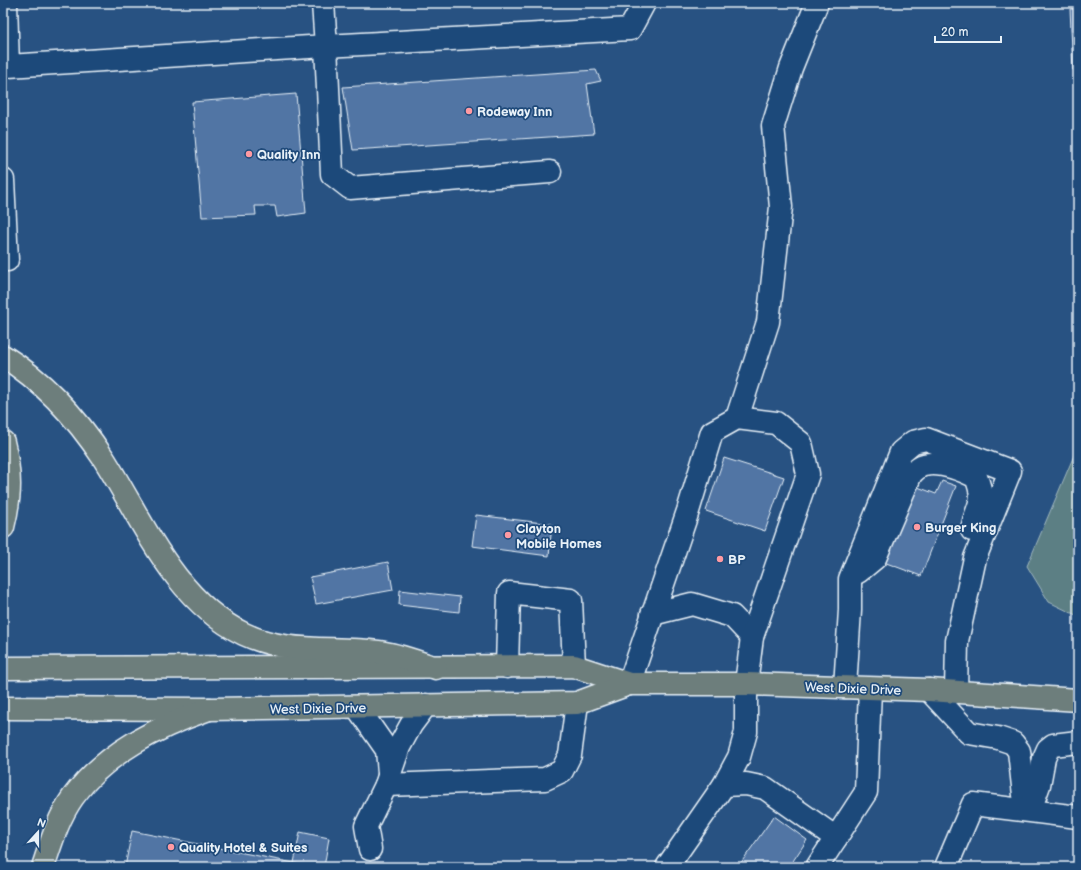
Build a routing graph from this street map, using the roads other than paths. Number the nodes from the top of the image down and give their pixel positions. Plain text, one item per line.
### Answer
1 (6, 3) edge
2 (323, 3) edge
3 (644, 3) edge
4 (817, 3) edge
5 (326, 46) junction
6 (6, 73) edge
7 (550, 172) dead end
8 (3, 180) edge
9 (7, 260) dead end
10 (3, 356) edge
11 (738, 418) junction
12 (3, 442) edge
13 (3, 527) edge
14 (975, 558) junction
15 (850, 579) junction
16 (652, 614) junction
17 (752, 637) junction
18 (574, 666) junction
19 (507, 667) junction
20 (3, 668) edge
21 (436, 668) junction
22 (628, 684) junction
23 (746, 684) junction
24 (845, 688) junction
25 (870, 689) junction
26 (929, 690) junction
27 (956, 692) junction
28 (1078, 700) edge
29 (577, 703) junction
30 (426, 706) junction
31 (357, 707) junction
32 (3, 708) edge
33 (209, 709) junction
34 (1078, 742) edge
35 (388, 779) junction
36 (724, 785) junction
37 (1030, 810) junction
38 (1078, 817) edge
39 (836, 838) junction
40 (370, 850) dead end
41 (671, 864) edge
42 (44, 867) edge
43 (800, 867) edge
44 (817, 867) edge
45 (946, 867) edge

1 - 6 lane
2 - 5 lane
3 - 5 lane
4 - 11 lane
5 - 6 lane
5 - 7 lane
8 - 9 lane
10 - 21 main road
11 - 16 lane
11 - 17 lane
12 - 13 main road
14 - 15 lane
14 - 15 lane
14 - 27 lane
15 - 24 lane
16 - 17 lane
16 - 22 lane
17 - 23 lane
18 - 19 main road, West Dixie Drive
18 - 19 lane
18 - 22 main road, West Dixie Drive
19 - 21 main road, West Dixie Drive
20 - 21 main road, West Dixie Drive
22 - 23 main road, West Dixie Drive
22 - 29 main road, West Dixie Drive
23 - 24 main road, West Dixie Drive
23 - 36 lane
24 - 25 main road, West Dixie Drive
25 - 26 main road, West Dixie Drive
25 - 39 lane
26 - 27 main road, West Dixie Drive
26 - 37 lane
27 - 28 main road, West Dixie Drive
29 - 30 main road, West Dixie Drive
29 - 35 lane
30 - 31 main road, West Dixie Drive
30 - 35 lane
31 - 33 main road, West Dixie Drive
31 - 35 lane
32 - 33 main road, West Dixie Drive
33 - 42 main road
34 - 37 lane
35 - 40 lane
36 - 39 lane
36 - 41 lane
37 - 38 lane
37 - 45 lane
39 - 43 lane
39 - 44 lane

